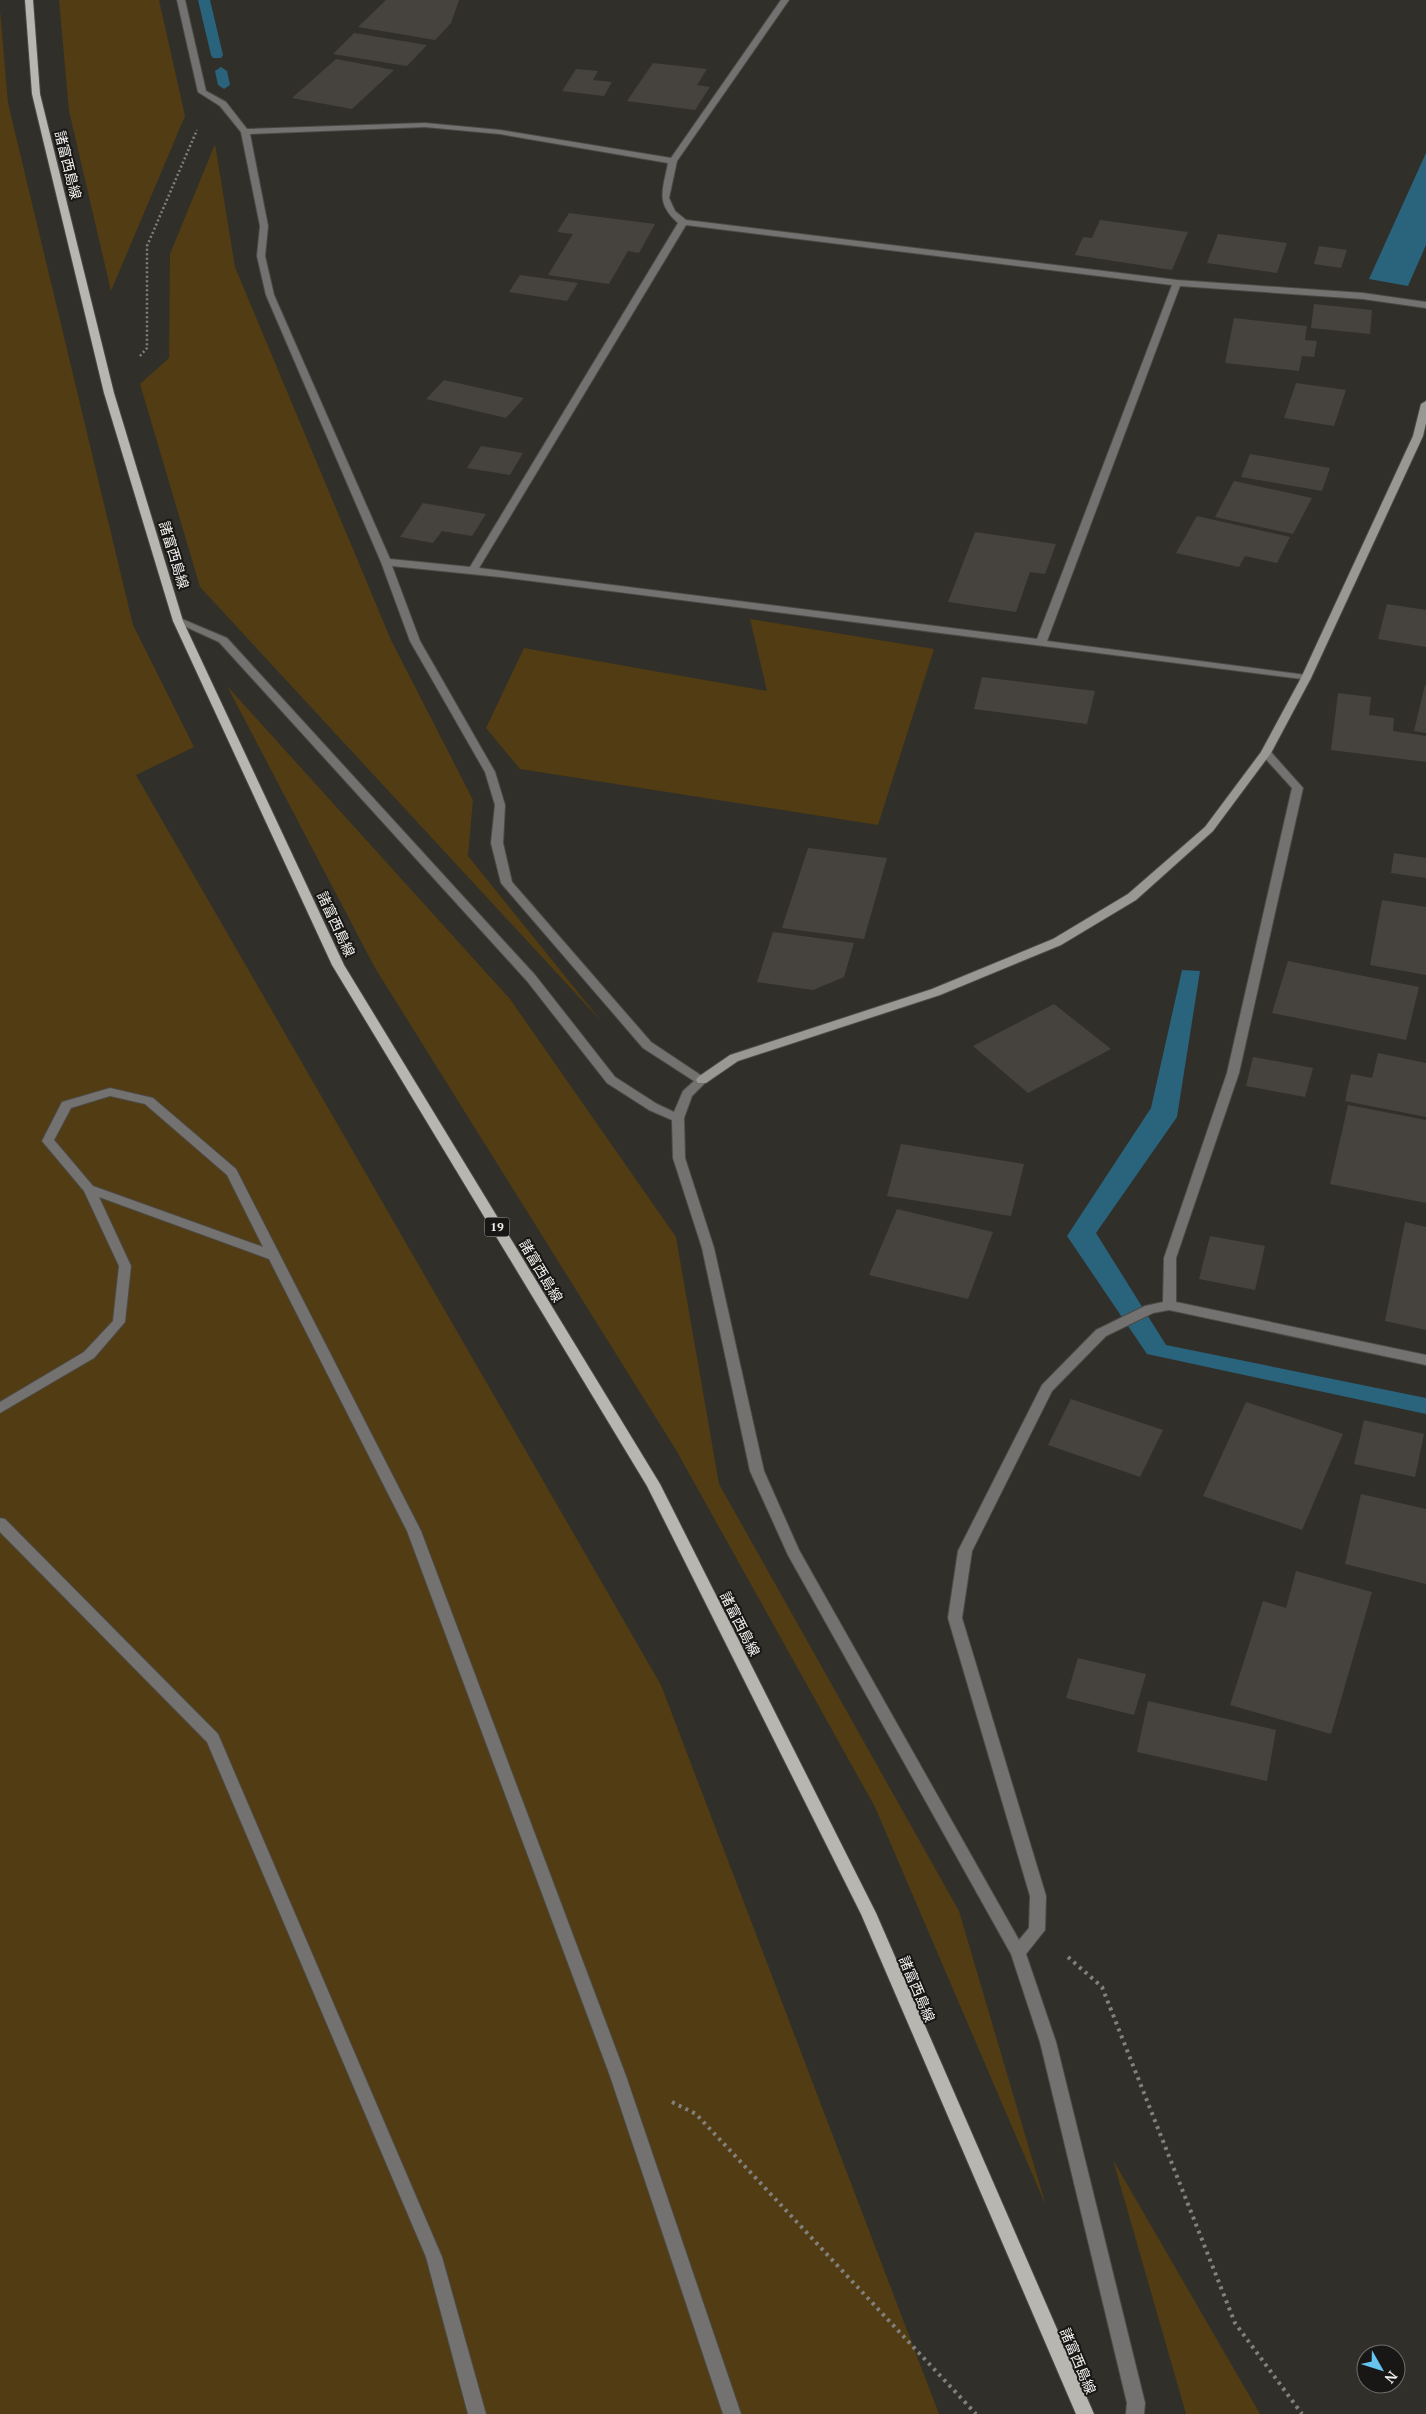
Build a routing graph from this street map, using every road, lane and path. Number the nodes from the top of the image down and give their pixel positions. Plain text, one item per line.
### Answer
1 (29, 0) edge
2 (181, 0) edge
3 (785, 0) edge
4 (223, 104) junction
5 (245, 132) junction
6 (673, 161) junction
7 (683, 222) junction
8 (1177, 283) junction
9 (1426, 305) edge
10 (109, 393) junction
11 (1426, 404) edge
12 (386, 562) junction
13 (474, 569) junction
14 (178, 621) junction
15 (1041, 642) junction
16 (1306, 678) junction
17 (1266, 753) junction
18 (702, 1080) junction
19 (678, 1118) junction
20 (89, 1189) junction
21 (274, 1256) junction
22 (1169, 1305) junction
23 (1426, 1360) edge
24 (0, 1408) edge
25 (0, 1523) edge
26 (1038, 1930) junction
27 (1018, 1952) junction
28 (618, 2076) junction
29 (477, 2414) edge
30 (732, 2414) edge
31 (976, 2414) edge
32 (1085, 2414) edge
33 (1135, 2414) edge
34 (1302, 2414) edge

1 - 10 main road, 諸富西島線 / 19
2 - 4 street
3 - 6 street
4 - 5 street
4 - 10 path
5 - 6 street
5 - 12 street
6 - 7 street
7 - 8 street
7 - 13 street
8 - 9 street
8 - 15 street
10 - 14 main road, 諸富西島線 / 19
11 - 16 street
12 - 13 street
12 - 18 street
13 - 15 street
14 - 19 street
14 - 32 main road, 諸富西島線 / 19
15 - 16 street
16 - 17 street
17 - 18 street
17 - 22 street
18 - 19 street
19 - 27 street
20 - 21 street
20 - 21 street
20 - 24 street
21 - 28 street
22 - 23 street
22 - 26 street
25 - 29 street
26 - 27 street
26 - 34 path
27 - 33 street
28 - 30 street
28 - 31 path

